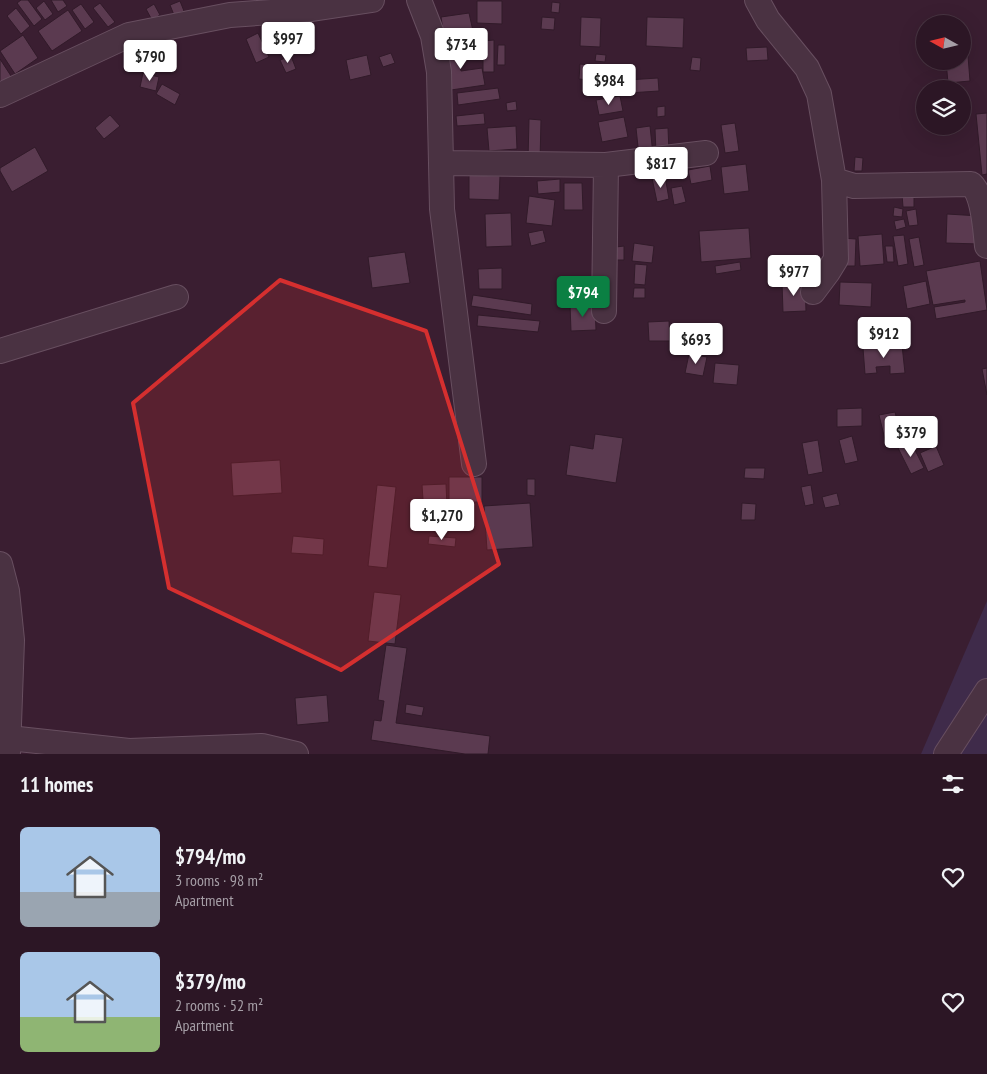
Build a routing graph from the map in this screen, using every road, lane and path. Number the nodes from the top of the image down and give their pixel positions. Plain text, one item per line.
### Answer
1 (372, 0) edge
2 (419, 0) edge
3 (757, 0) edge
4 (0, 95) edge
5 (706, 154) dead end
6 (440, 164) junction
7 (606, 165) junction
8 (834, 180) junction
9 (982, 188) edge
10 (987, 246) edge
11 (813, 292) dead end
12 (176, 297) dead end
13 (604, 311) dead end
14 (0, 351) edge
15 (474, 464) dead end
16 (0, 564) edge
17 (987, 691) edge
18 (6, 743) edge
19 (296, 754) edge
20 (946, 754) edge

1 - 4 street
2 - 6 street
3 - 8 street
5 - 7 street
6 - 7 street
6 - 15 street
7 - 13 street
8 - 9 street
8 - 11 street
9 - 10 street
12 - 14 street
16 - 18 street
17 - 20 street
18 - 19 street

